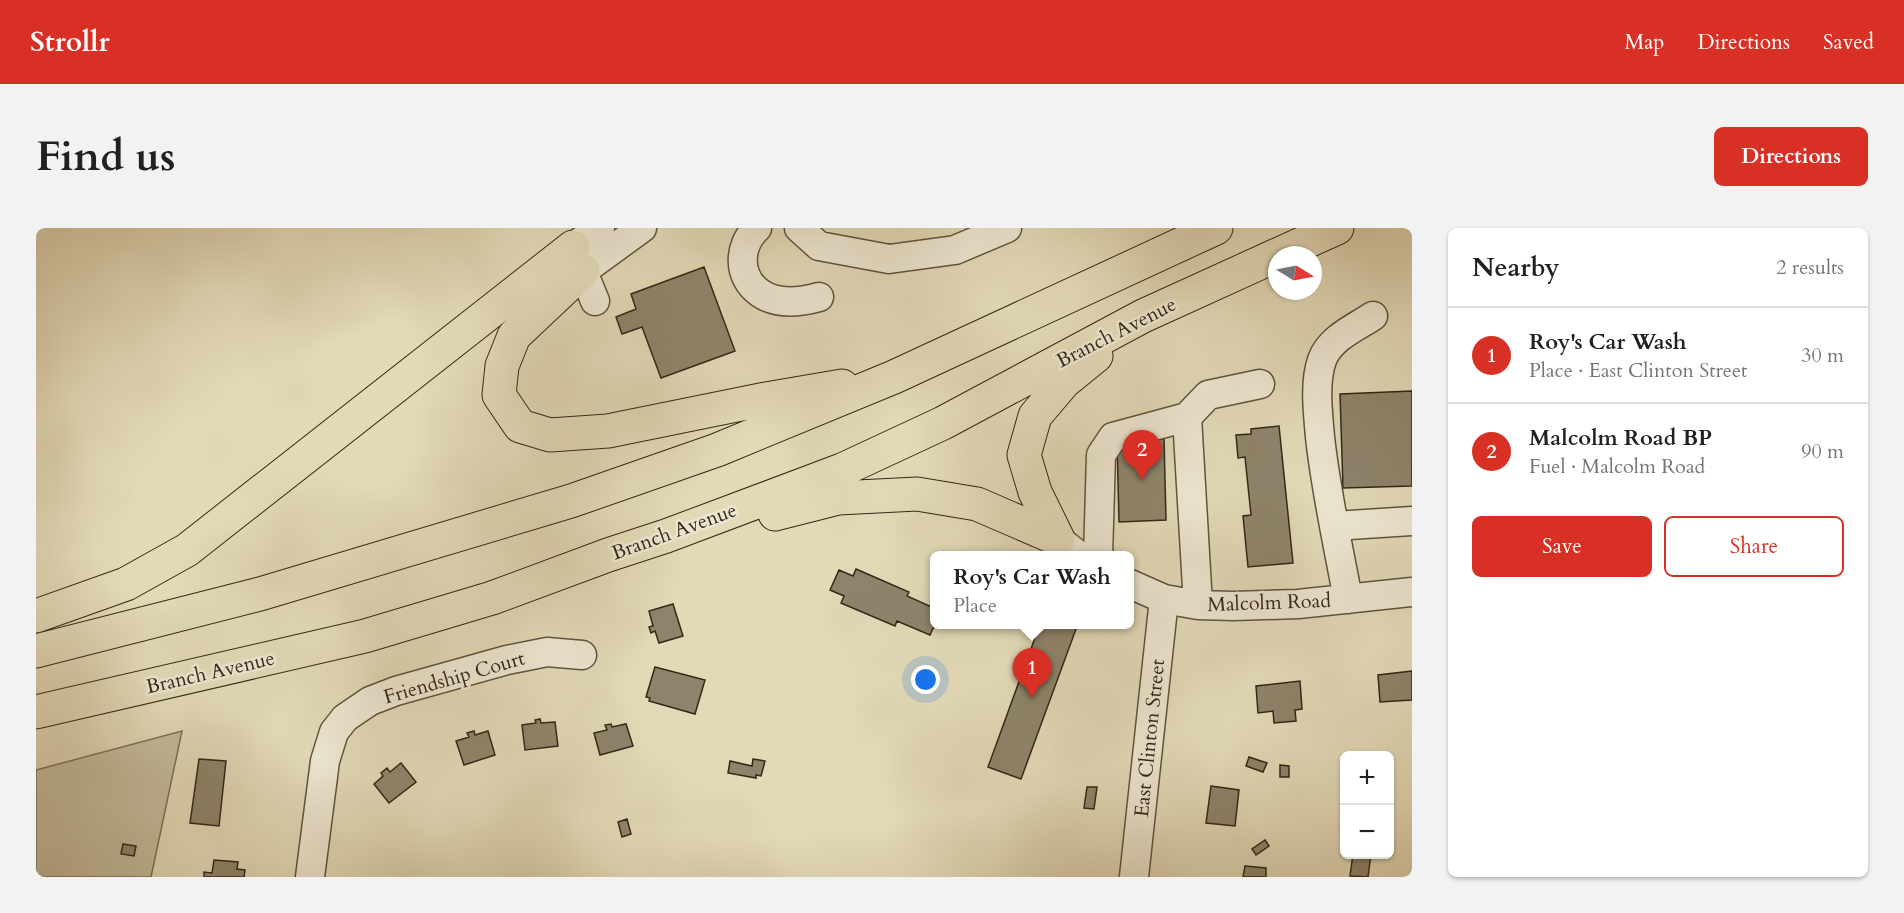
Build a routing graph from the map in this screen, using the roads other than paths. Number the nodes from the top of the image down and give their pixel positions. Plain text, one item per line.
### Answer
1 (600, 228) edge
2 (642, 228) edge
3 (757, 228) edge
4 (799, 228) edge
5 (1007, 228) edge
6 (1337, 228) edge
7 (1205, 232) edge
8 (1297, 246) edge
9 (578, 259) junction
10 (1268, 259) edge
11 (819, 297) dead end
12 (595, 301) dead end
13 (1143, 316) junction
14 (1373, 316) dead end
15 (894, 377) junction
16 (1260, 384) dead end
17 (1186, 417) junction
18 (1412, 521) edge
19 (1334, 526) junction
20 (1068, 547) edge
21 (1098, 551) edge
22 (608, 555) junction
23 (1134, 586) edge
24 (1412, 592) edge
25 (1164, 599) junction
26 (1348, 599) junction
27 (1198, 605) junction
28 (36, 616) edge
29 (36, 651) edge
30 (582, 656) dead end
31 (36, 712) edge
32 (310, 877) edge
33 (1134, 877) edge

1 - 9 street
2 - 9 street
3 - 11 street
4 - 5 street
6 - 8 highway, Branch Avenue
7 - 15 highway
9 - 12 street
9 - 15 highway
9 - 28 highway
10 - 13 highway, Branch Avenue
13 - 20 highway
13 - 22 highway, Branch Avenue
14 - 19 street
15 - 29 highway
16 - 17 street
17 - 21 street
17 - 27 street
18 - 19 street
19 - 26 street
20 - 22 highway
22 - 31 highway, Branch Avenue
23 - 25 street, Malcolm Road
24 - 26 street, Malcolm Road
25 - 27 street, Malcolm Road
25 - 33 street, East Clinton Street
26 - 27 street, Malcolm Road
30 - 32 street, Friendship Court

